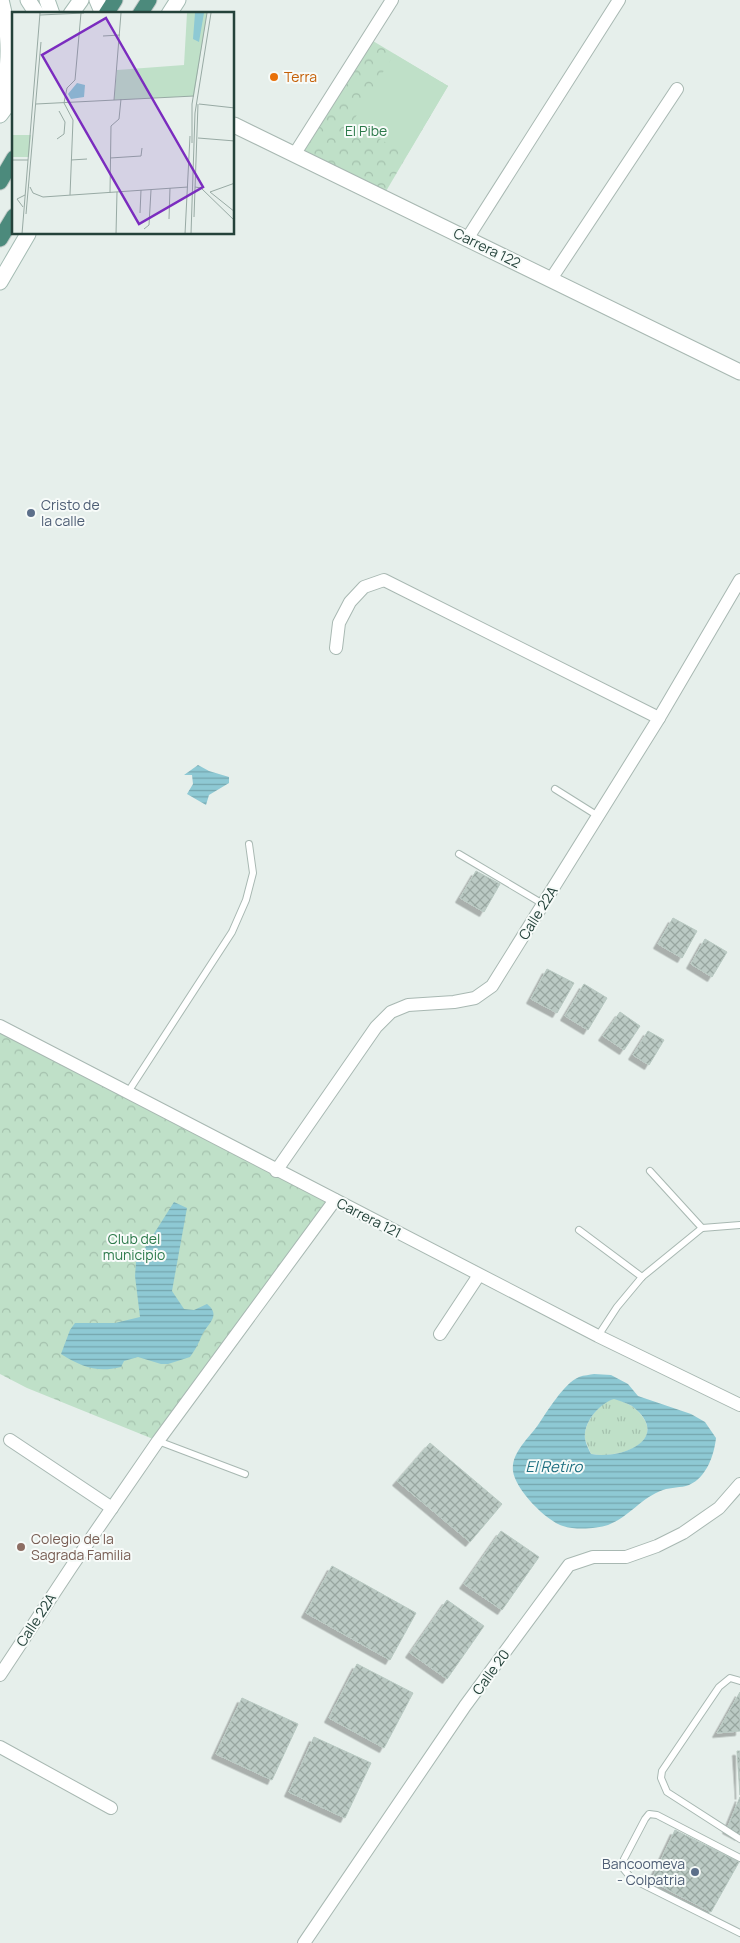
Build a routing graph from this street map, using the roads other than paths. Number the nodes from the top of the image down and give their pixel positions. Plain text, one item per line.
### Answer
1 (1, 0) edge
2 (28, 0) edge
3 (47, 0) edge
4 (81, 0) edge
5 (97, 0) edge
6 (115, 0) edge
7 (149, 0) edge
8 (178, 0) edge
9 (392, 0) edge
10 (619, 0) edge
11 (36, 12) edge
12 (51, 12) edge
13 (72, 12) edge
14 (103, 12) edge
15 (106, 12) edge
16 (141, 12) edge
17 (170, 12) edge
18 (678, 89) dead end
19 (9, 99) edge
20 (0, 115) edge
21 (235, 126) edge
22 (294, 155) junction
23 (12, 161) edge
24 (0, 182) edge
25 (12, 219) edge
26 (27, 235) edge
27 (0, 239) edge
28 (468, 239) junction
29 (551, 280) junction
30 (0, 282) edge
31 (740, 372) edge
32 (739, 585) edge
33 (336, 648) dead end
34 (659, 718) junction
35 (555, 788) dead end
36 (598, 816) junction
37 (249, 844) dead end
38 (459, 854) dead end
39 (543, 904) junction
40 (0, 1026) edge
41 (128, 1092) junction
42 (276, 1171) junction
43 (650, 1171) dead end
44 (335, 1200) junction
45 (740, 1226) edge
46 (702, 1228) junction
47 (579, 1230) dead end
48 (479, 1274) junction
49 (642, 1278) junction
50 (440, 1334) dead end
51 (598, 1336) junction
52 (740, 1405) edge
53 (10, 1440) dead end
54 (158, 1441) junction
55 (245, 1474) dead end
56 (740, 1484) edge
57 (112, 1508) junction
58 (0, 1674) edge
59 (740, 1681) edge
60 (0, 1747) edge
61 (111, 1808) dead end
62 (740, 1839) edge
63 (740, 1858) edge
64 (740, 1933) edge
65 (304, 1943) edge

1 - 19 street
2 - 11 street
3 - 12 street
4 - 13 street
5 - 14 street
6 - 15 highway
7 - 16 highway
8 - 17 street
9 - 22 street
10 - 28 street
18 - 29 street
19 - 20 street
21 - 22 street, Carrera 122
22 - 28 street, Carrera 122
23 - 24 highway
25 - 27 highway
26 - 30 street
28 - 29 street, Carrera 122
29 - 31 street, Carrera 122
32 - 34 street, Calle 22A
33 - 34 street
34 - 36 street, Calle 22A
35 - 36 lane
36 - 39 street, Calle 22A
37 - 41 lane
38 - 39 lane
39 - 42 street, Calle 22A
40 - 41 street, Carrera 121
41 - 42 street, Carrera 121
42 - 44 street, Carrera 121
43 - 46 lane
44 - 48 street, Carrera 121
44 - 54 street, Calle 22A
45 - 46 lane
46 - 49 lane
47 - 49 lane
48 - 50 street
48 - 51 street, Carrera 121
49 - 51 lane
51 - 52 street, Carrera 121
53 - 57 street
54 - 55 lane
54 - 57 street, Calle 22A
56 - 65 street, Calle 20
57 - 58 street, Calle 22A
59 - 62 lane
60 - 61 street
63 - 64 lane

